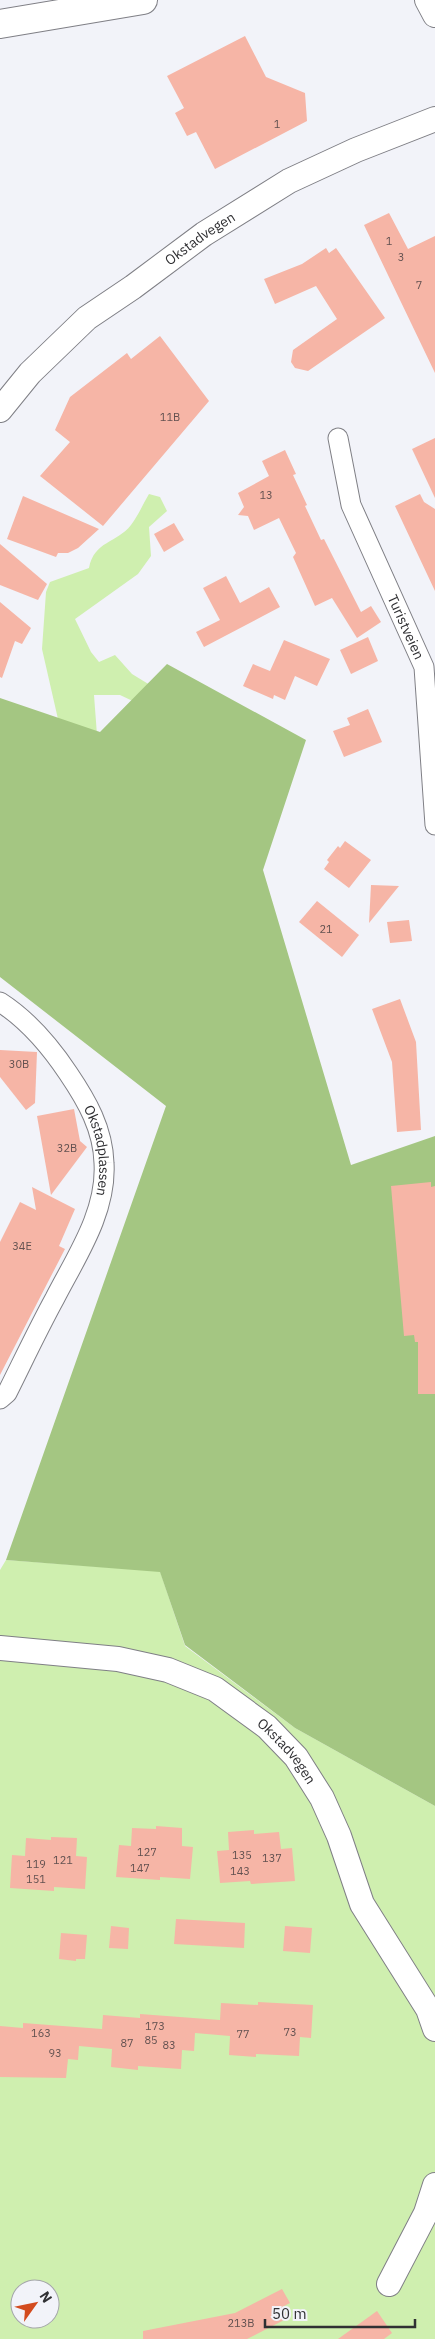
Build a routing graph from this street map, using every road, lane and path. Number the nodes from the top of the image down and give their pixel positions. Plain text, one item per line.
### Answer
1 (143, 0) edge
2 (428, 0) edge
3 (435, 15) edge
4 (0, 24) edge
5 (435, 120) edge
6 (0, 410) edge
7 (338, 438) dead end
8 (435, 826) edge
9 (0, 1002) edge
10 (0, 1399) edge
11 (0, 1648) edge
12 (435, 2028) edge
13 (435, 2185) edge
14 (389, 2284) dead end

1 - 4 main road
2 - 3 street
5 - 6 street, Okstadvegen
7 - 8 street, Turistveien
9 - 10 street, Okstadplassen
11 - 12 street, Okstadvegen
13 - 14 street

